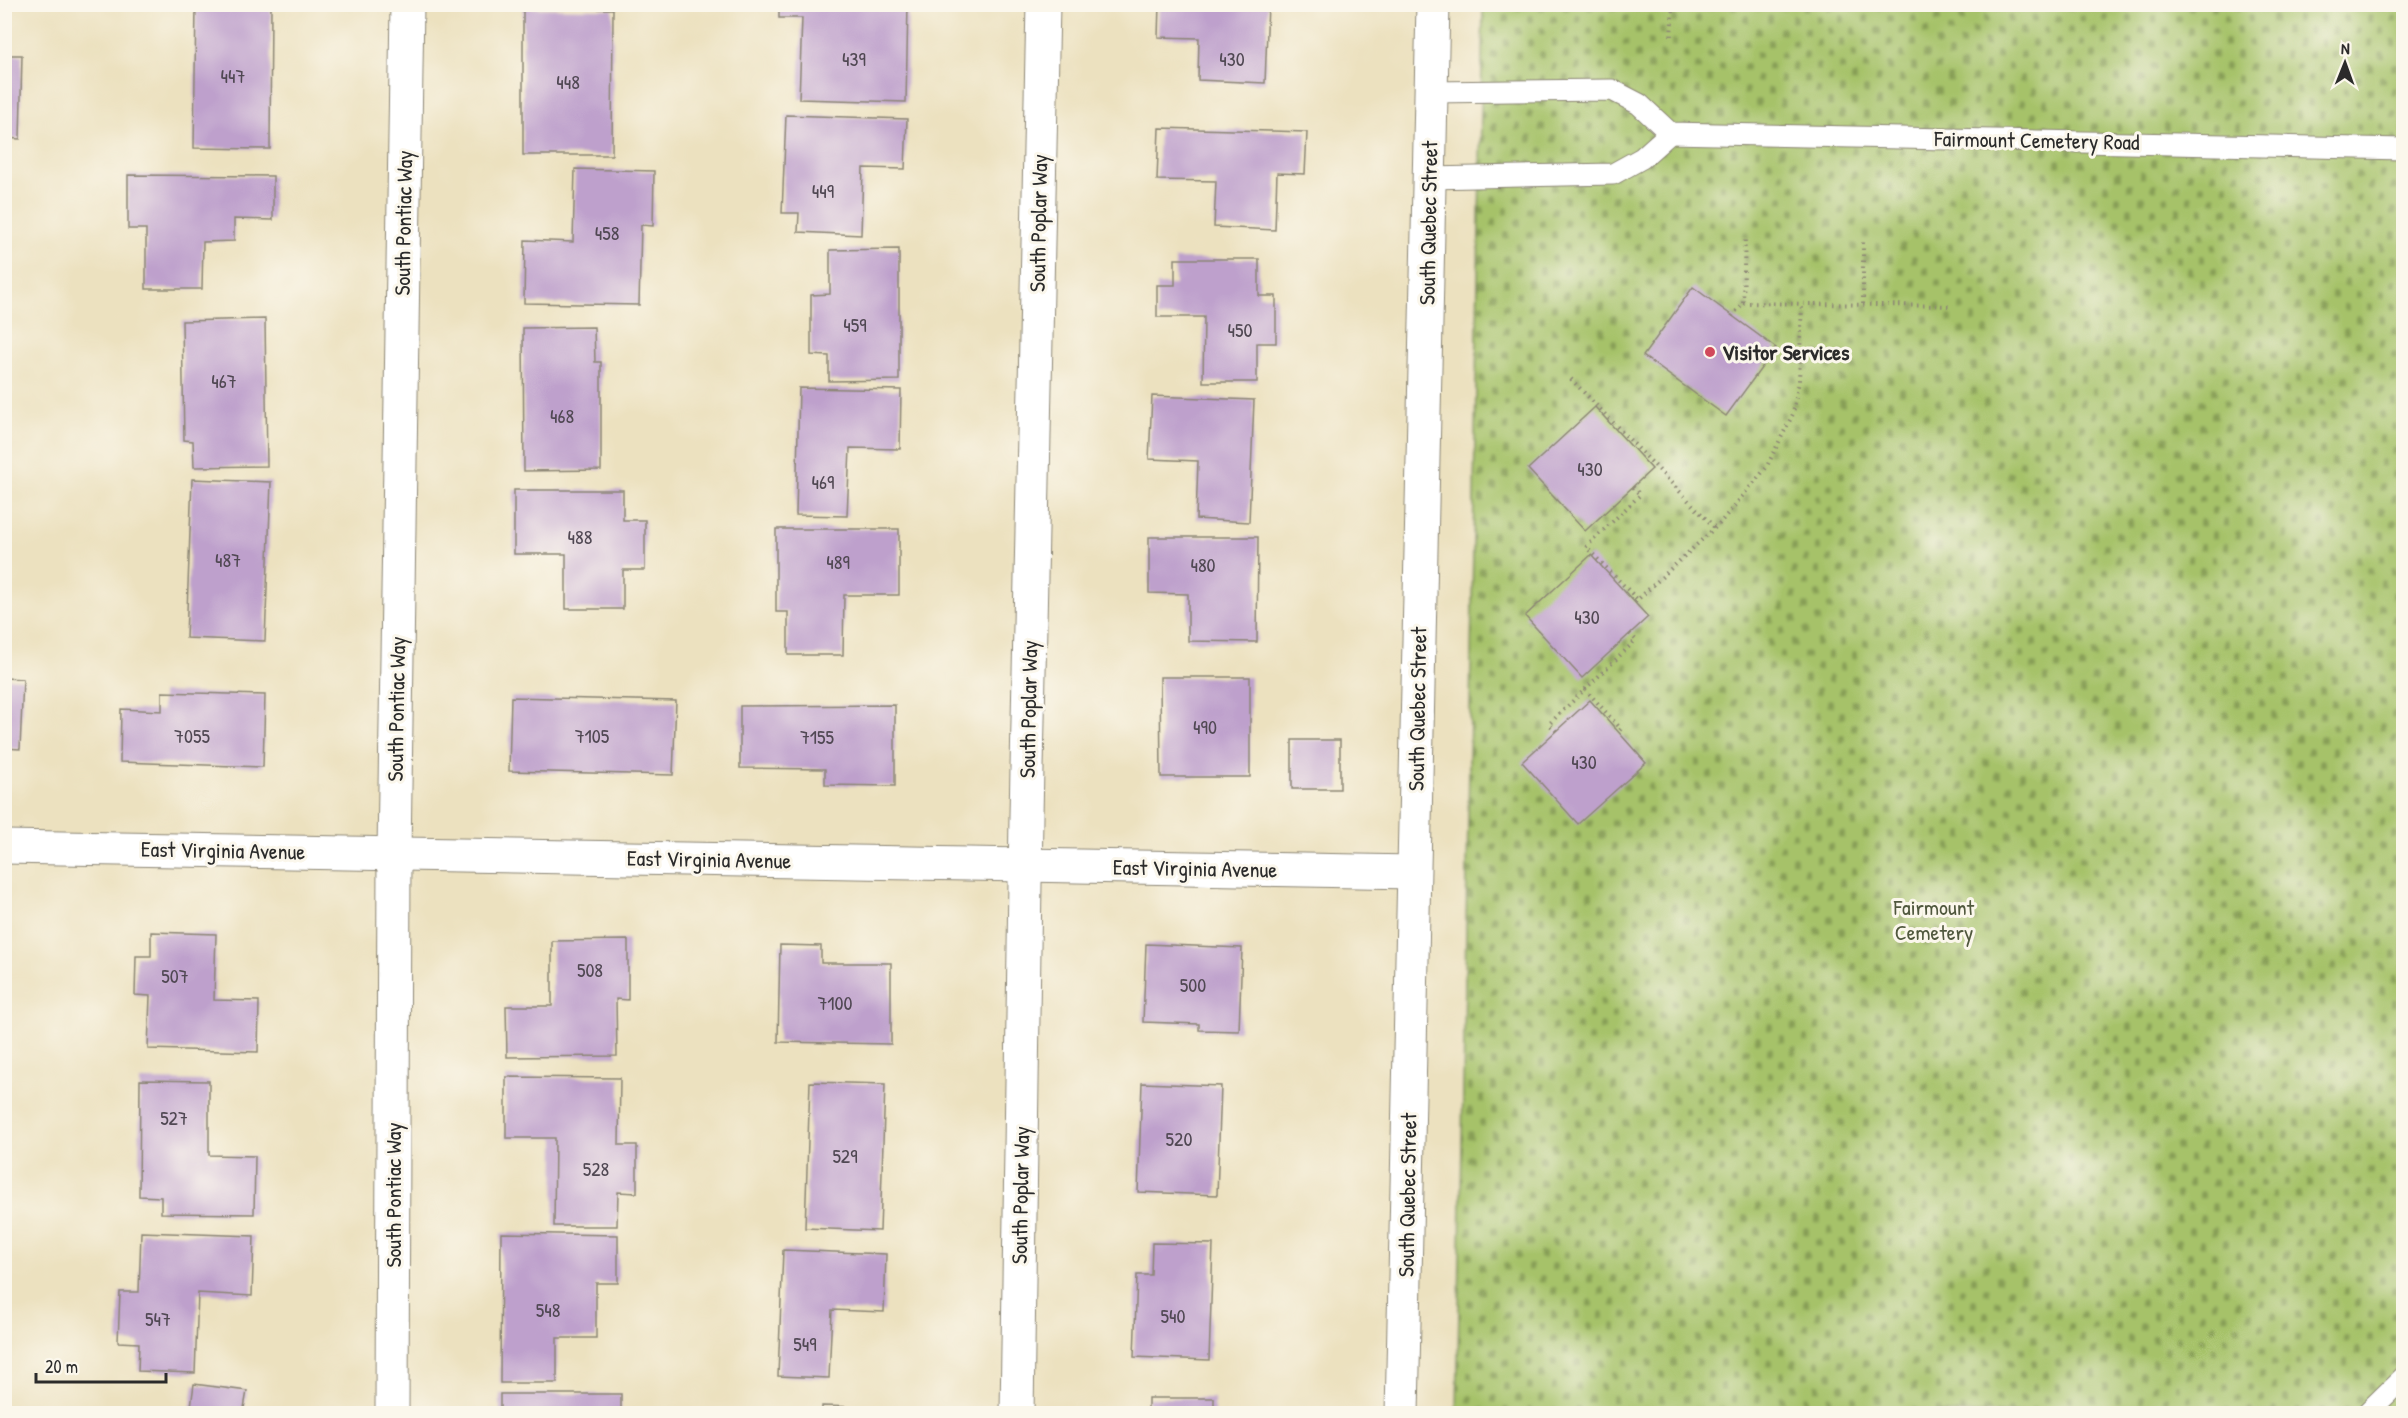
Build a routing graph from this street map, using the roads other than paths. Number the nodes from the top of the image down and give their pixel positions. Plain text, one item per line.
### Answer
1 (407, 4) edge
2 (1042, 4) edge
3 (1433, 4) edge
4 (1431, 92) junction
5 (1670, 133) junction
6 (2403, 148) edge
7 (1430, 178) junction
8 (4, 847) edge
9 (394, 853) junction
10 (1025, 865) junction
11 (1413, 872) junction
12 (2403, 1377) edge
13 (392, 1413) edge
14 (1017, 1413) edge
15 (1402, 1413) edge
16 (2366, 1413) edge

1 - 9 street, South Pontiac Way
2 - 10 street, South Poplar Way
3 - 4 street, South Quebec Street
4 - 5 lane
4 - 7 street, South Quebec Street
5 - 6 lane, Fairmount Cemetery Road
5 - 7 lane
7 - 11 street, South Quebec Street
8 - 9 street, East Virginia Avenue
9 - 10 street, East Virginia Avenue
9 - 13 street, South Pontiac Way
10 - 11 street, East Virginia Avenue
10 - 14 street, South Poplar Way
11 - 15 street, South Quebec Street
12 - 16 lane

